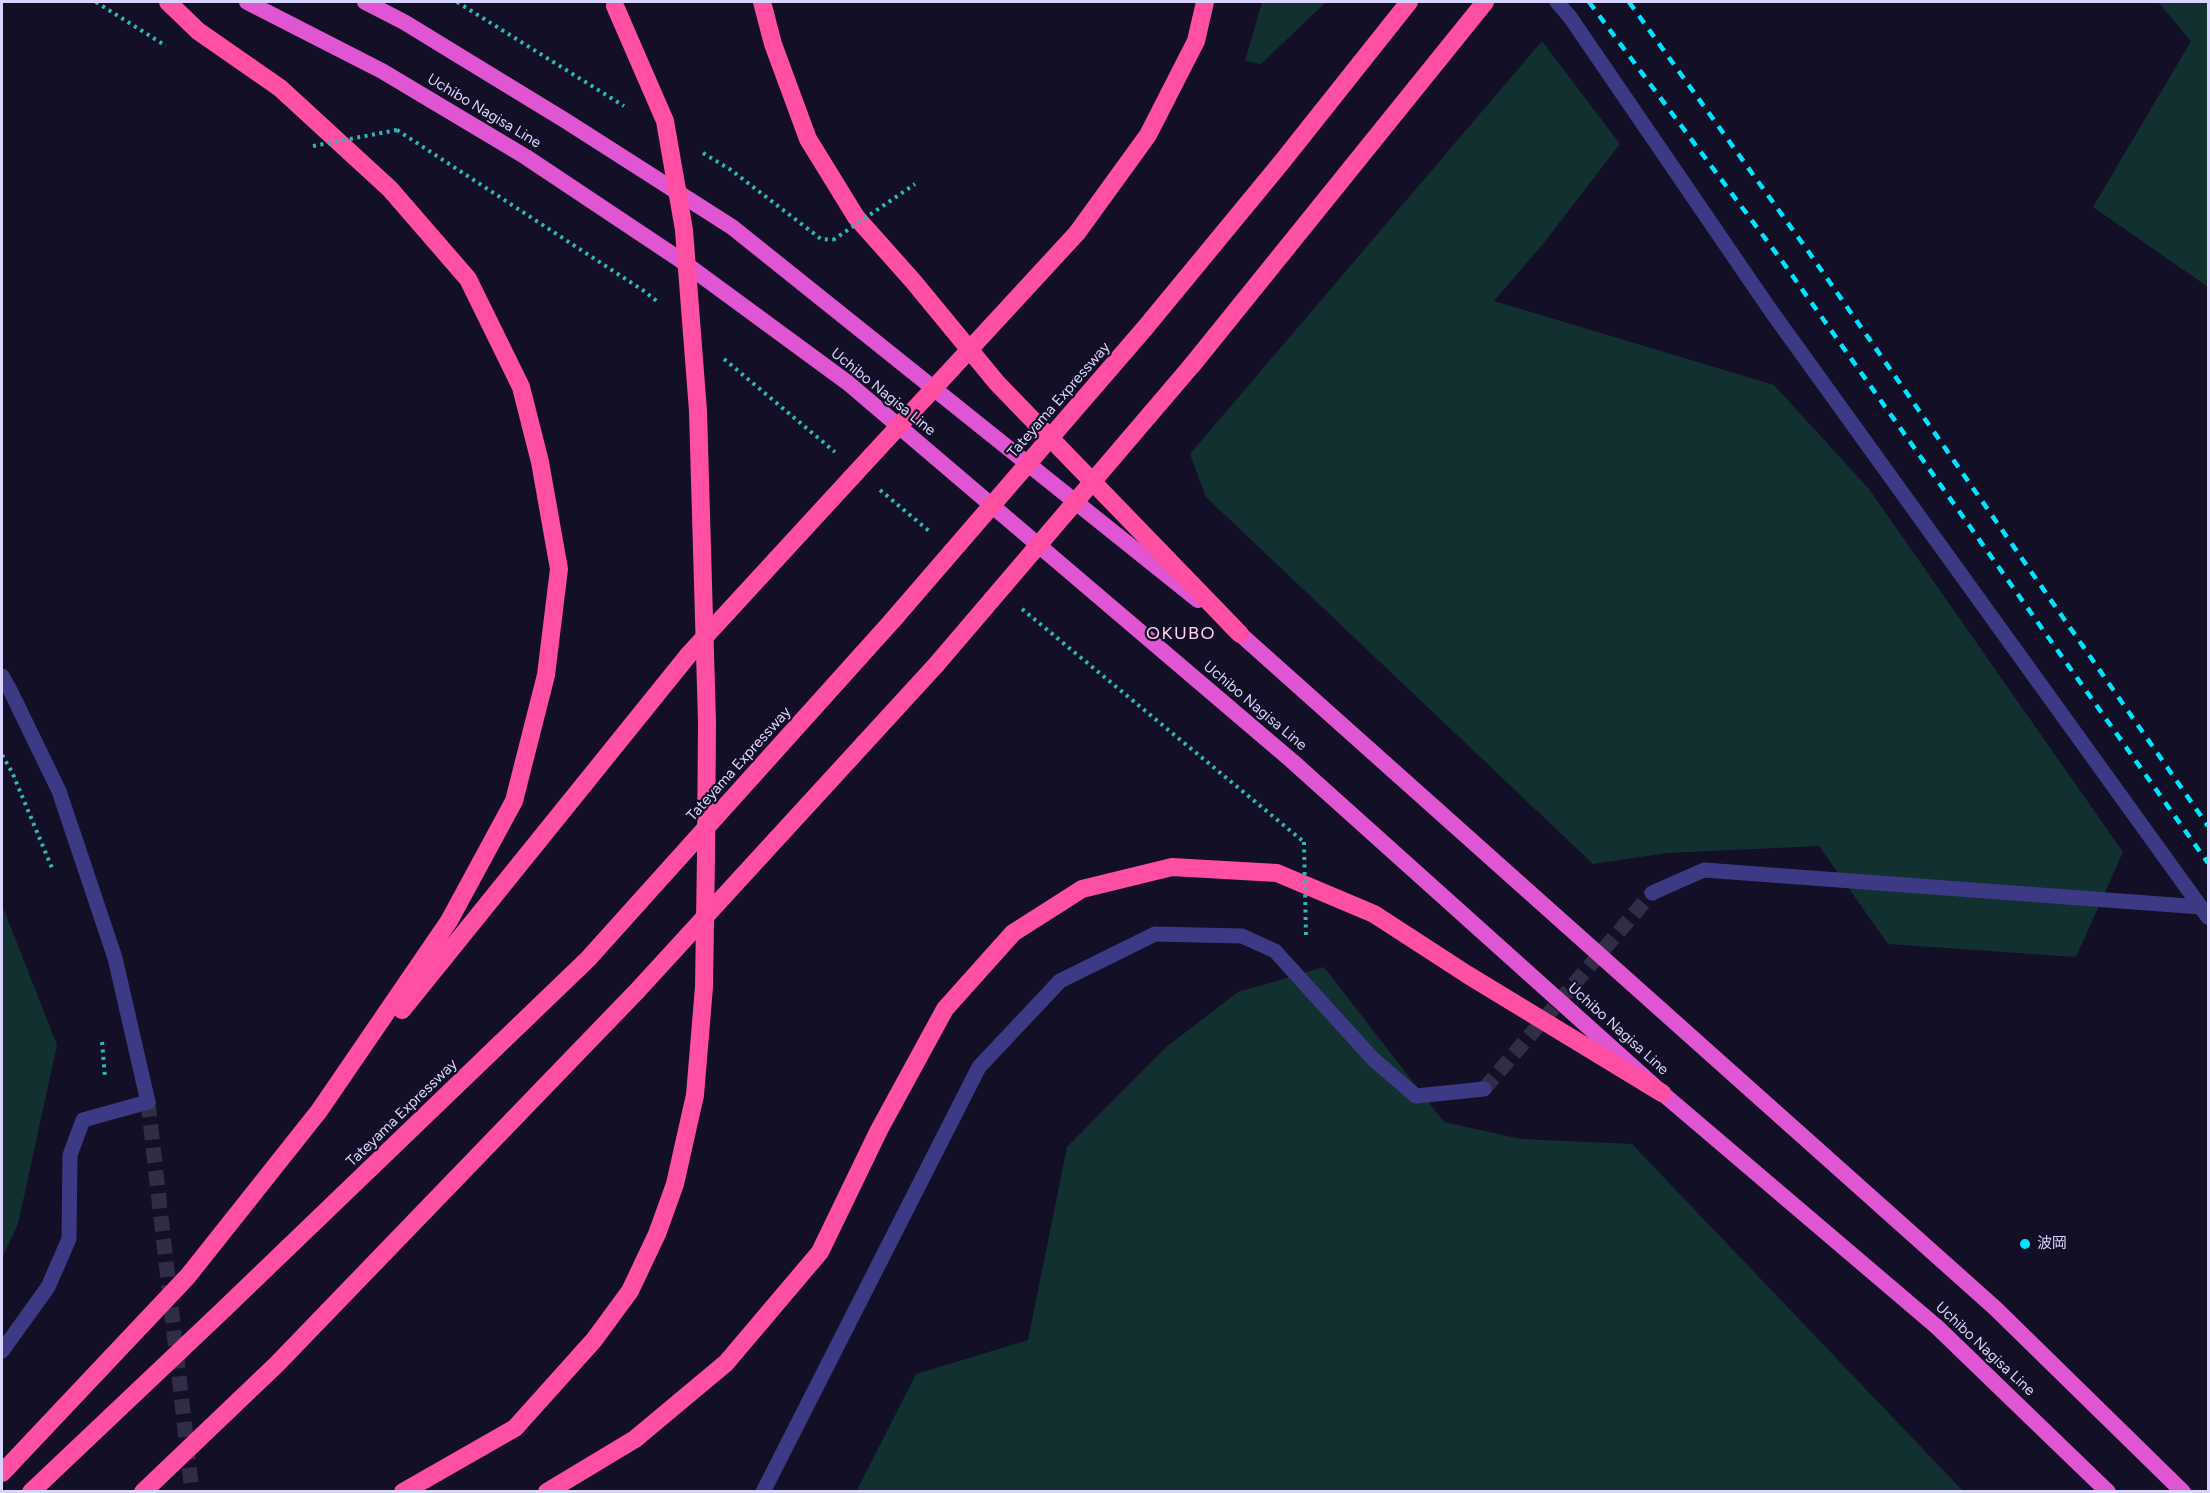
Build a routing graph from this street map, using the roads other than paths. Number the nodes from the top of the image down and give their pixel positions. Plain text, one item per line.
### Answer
1 (168, 2) edge
2 (247, 2) edge
3 (365, 2) edge
4 (762, 2) edge
5 (1205, 2) edge
6 (1409, 2) edge
7 (1485, 2) edge
8 (1557, 2) edge
9 (613, 4) edge
10 (1240, 634) junction
11 (2, 676) edge
12 (1652, 893) tunnel mouth
13 (2205, 912) edge
14 (1484, 1089) tunnel mouth
15 (1662, 1093) junction
16 (319, 1111) junction
17 (2, 1352) edge
18 (2, 1473) edge
19 (31, 1491) edge
20 (143, 1491) edge
21 (403, 1491) edge
22 (547, 1491) edge
23 (763, 1491) edge
24 (2108, 1491) edge
25 (2183, 1491) edge

1 - 16 highway
2 - 15 highway, Uchibo Nagisa Line
3 - 10 highway
4 - 10 highway
5 - 16 highway, bridge
6 - 19 highway, Tateyama Expressway, bridge
7 - 20 highway, bridge
8 - 13 street
9 - 21 highway, bridge
10 - 25 highway
11 - 17 street
12 - 13 street
14 - 23 street
15 - 22 highway
15 - 24 highway, Uchibo Nagisa Line
16 - 18 highway

